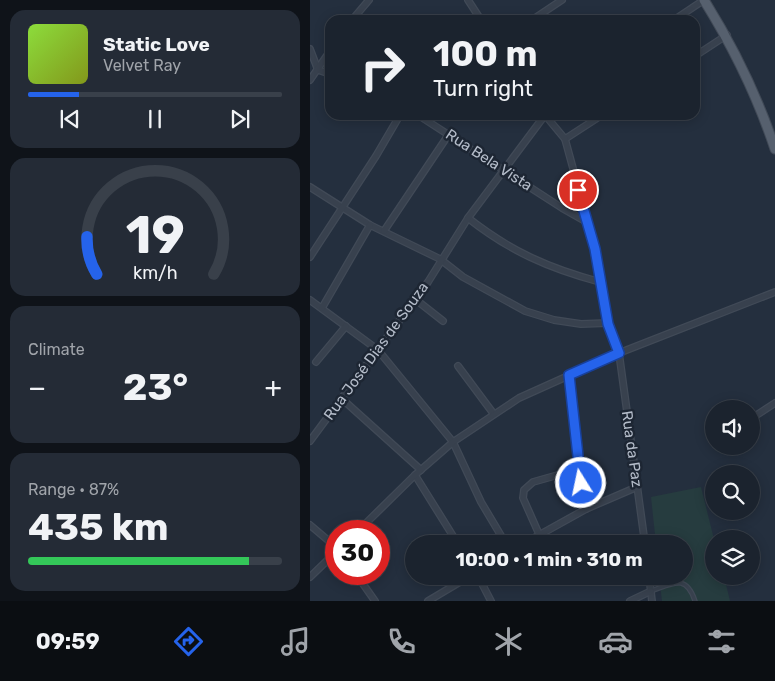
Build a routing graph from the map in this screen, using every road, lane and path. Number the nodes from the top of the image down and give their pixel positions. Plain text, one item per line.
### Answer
1 (369, 0) edge
2 (468, 0) edge
3 (562, 0) edge
4 (704, 0) edge
5 (356, 15) edge
6 (478, 15) edge
7 (540, 15) edge
8 (682, 15) edge
9 (727, 36) junction
10 (310, 49) edge
11 (700, 53) edge
12 (325, 59) edge
13 (318, 70) junction
14 (325, 72) edge
15 (310, 80) edge
16 (397, 120) edge
17 (426, 120) edge
18 (541, 120) edge
19 (549, 120) edge
20 (594, 120) edge
21 (449, 134) junction
22 (565, 138) junction
23 (775, 148) edge
24 (503, 170) junction
25 (310, 188) edge
26 (343, 209) junction
27 (468, 218) junction
28 (586, 221) junction
29 (370, 225) junction
30 (384, 231) junction
31 (311, 254) edge
32 (440, 259) junction
33 (600, 282) junction
34 (775, 292) edge
35 (414, 299) junction
36 (310, 300) edge
37 (322, 308) junction
38 (443, 321) dead end
39 (608, 324) junction
40 (346, 326) junction
41 (378, 350) junction
42 (619, 353) junction
43 (316, 362) dead end
44 (458, 366) dead end
45 (569, 375) junction
46 (341, 398) junction
47 (775, 403) edge
48 (493, 413) junction
49 (760, 413) edge
50 (310, 441) edge
51 (453, 442) junction
52 (579, 469) junction
53 (421, 470) junction
54 (415, 475) junction
55 (637, 487) junction
56 (586, 509) junction
57 (369, 520) edge
58 (310, 525) edge
59 (538, 534) joint
60 (452, 535) edge
61 (501, 535) edge
62 (644, 535) edge
63 (325, 538) edge
64 (325, 563) edge
65 (310, 577) edge
66 (364, 585) edge
67 (455, 585) edge
68 (483, 585) edge
69 (650, 585) edge
70 (651, 591) junction
71 (375, 601) edge
72 (428, 601) edge
73 (491, 601) edge
74 (630, 601) edge
75 (652, 601) edge
76 (695, 601) edge

1 - 5 street
2 - 6 street
3 - 7 street
4 - 8 street
4 - 9 main road
9 - 11 street
9 - 23 main road
10 - 13 street
12 - 13 street
13 - 14 street
13 - 15 street
16 - 26 street
17 - 21 street, Rua Bela Vista
18 - 24 street, Rua José Dias de Souza
19 - 22 street
20 - 22 street
21 - 24 street, Rua Bela Vista
21 - 30 street
22 - 28 street, Rua da Paz
24 - 27 street, Rua José Dias de Souza
24 - 28 street, Rua Bela Vista
25 - 26 street
26 - 29 street
26 - 31 street
27 - 32 street, Rua José Dias de Souza
27 - 33 street
28 - 33 street, Rua da Paz
29 - 30 street
29 - 37 street
30 - 32 street
32 - 35 street, Rua José Dias de Souza
32 - 39 street
33 - 39 street, Rua da Paz
34 - 42 street
35 - 38 street
35 - 41 street, Rua José Dias de Souza
36 - 37 street
37 - 40 street
39 - 42 street, Rua da Paz
40 - 41 street
40 - 43 street
41 - 46 street, Rua José Dias de Souza
41 - 51 street
42 - 45 street
42 - 55 street, Rua da Paz
44 - 48 street
45 - 48 street
45 - 52 street
46 - 50 street, Rua José Dias de Souza
46 - 53 street
47 - 49 street
48 - 51 street
51 - 53 street
51 - 61 street
52 - 56 street
52 - 59 street
53 - 54 street
54 - 57 street
54 - 60 street
55 - 56 street
55 - 62 street, Rua da Paz
56 - 59 street
58 - 63 street
64 - 65 street
66 - 71 street
67 - 72 street
68 - 73 street
69 - 70 street
70 - 74 street
70 - 75 street
70 - 76 lane

